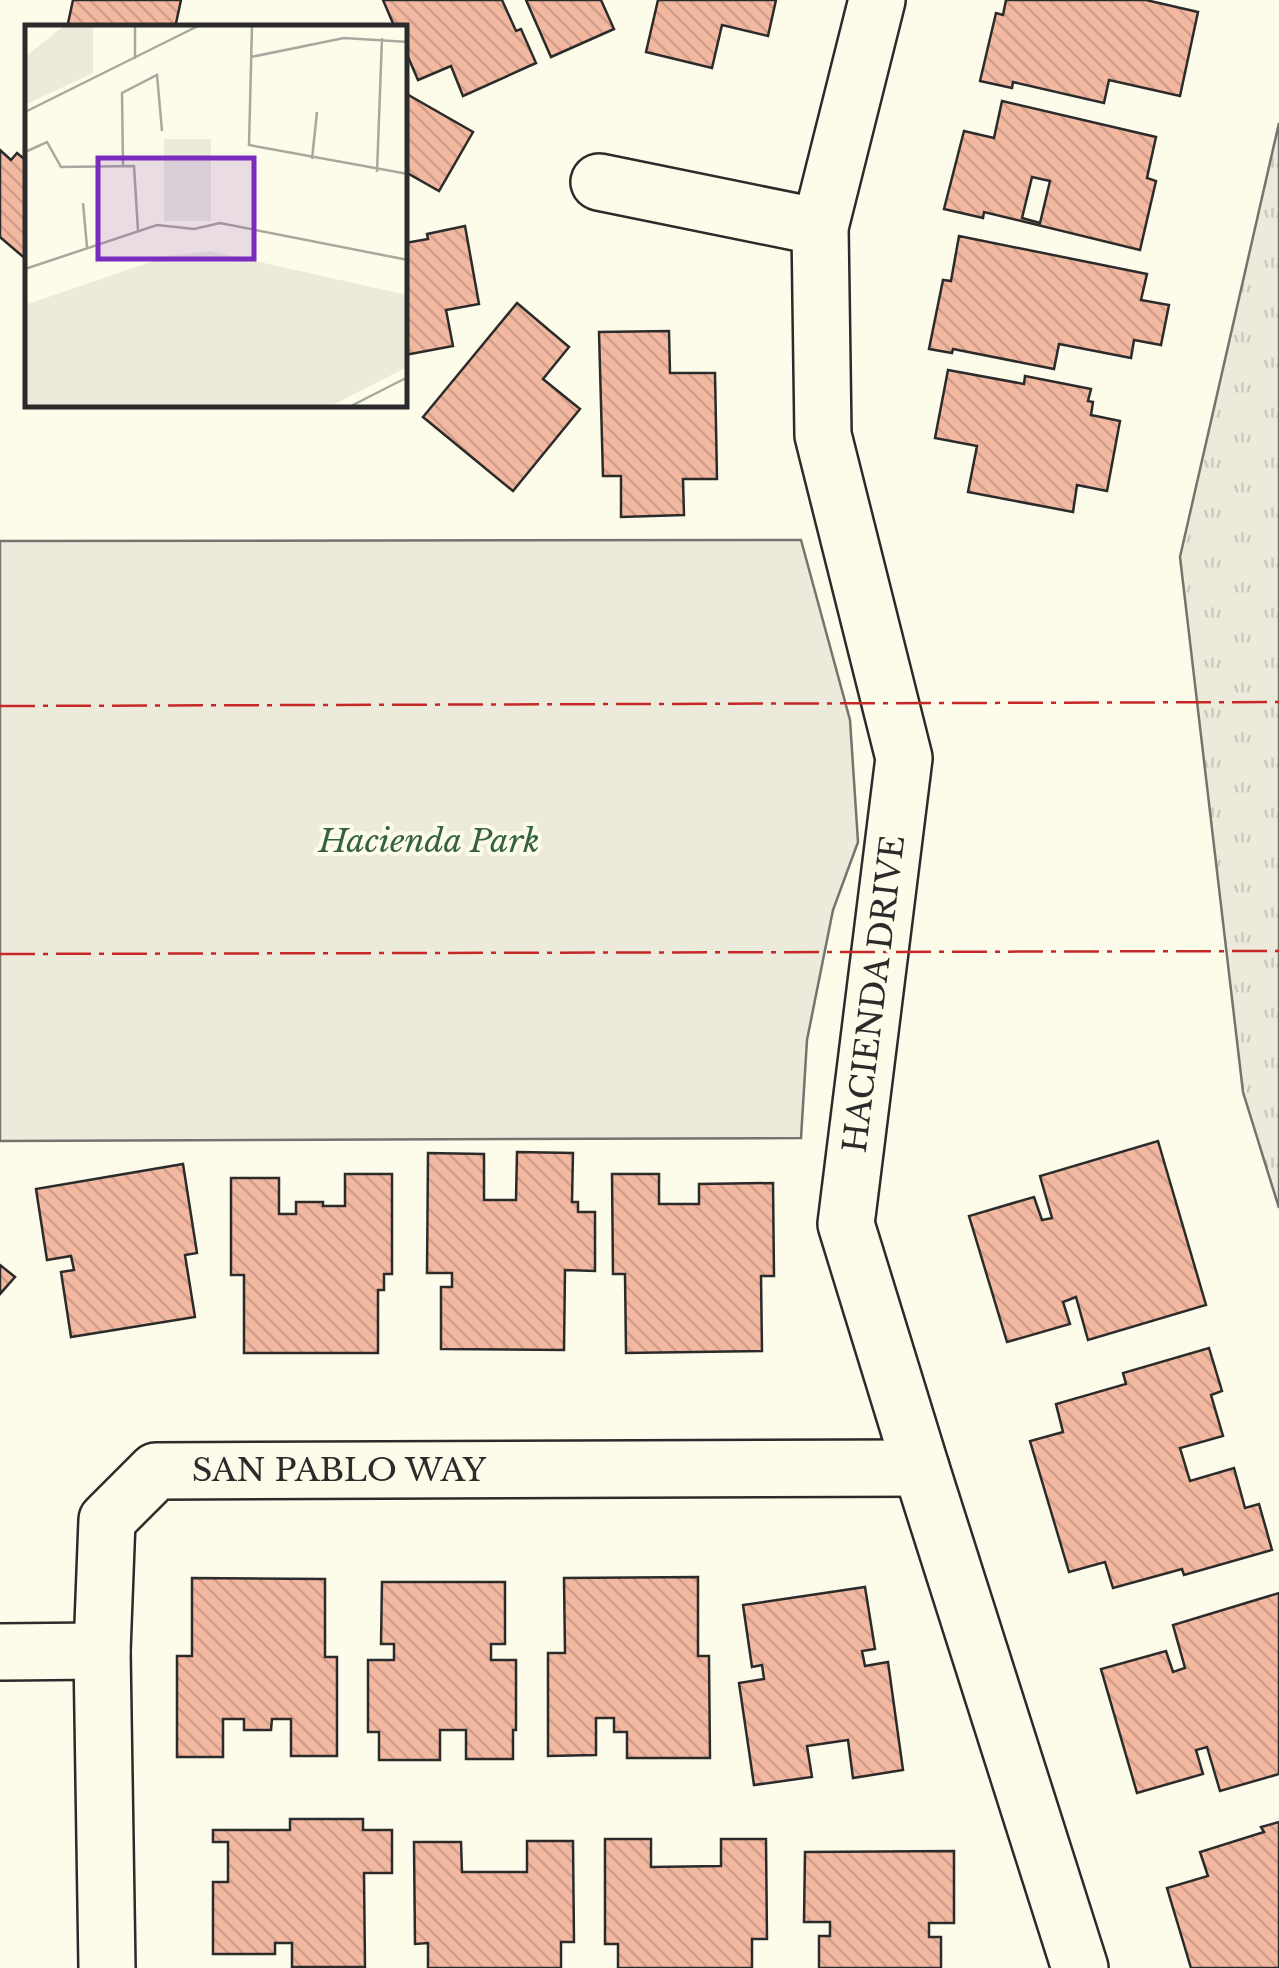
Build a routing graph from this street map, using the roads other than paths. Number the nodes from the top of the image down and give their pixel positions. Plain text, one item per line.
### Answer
1 (876, 0) edge
2 (600, 182) dead end
3 (820, 228) junction
4 (921, 1468) junction
5 (102, 1651) junction
6 (0, 1652) edge
7 (107, 1968) edge
8 (1080, 1968) edge

1 - 3 street, HACIENDA DRIVE
2 - 3 street
3 - 4 street, HACIENDA DRIVE
4 - 5 street, SAN PABLO WAY
4 - 8 street, HACIENDA DRIVE
5 - 6 street
5 - 7 street, SAN PABLO WAY

